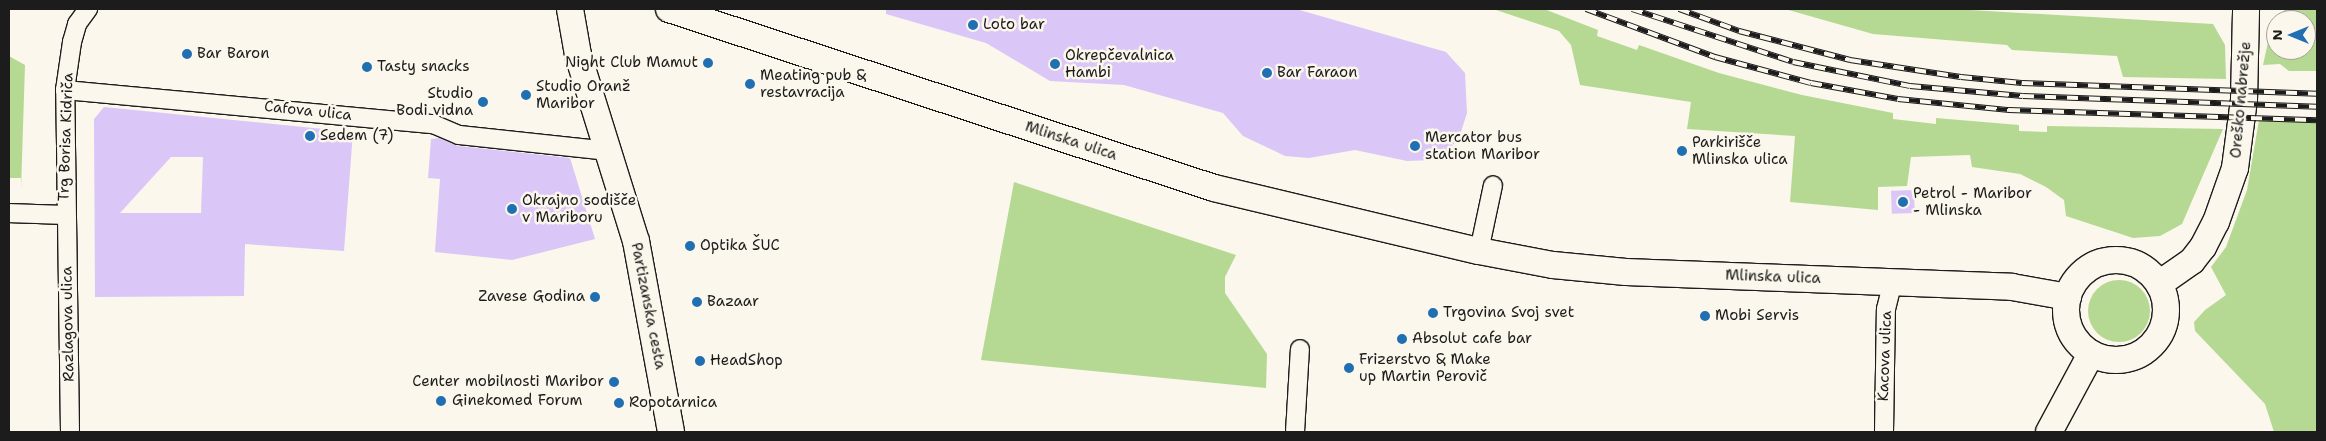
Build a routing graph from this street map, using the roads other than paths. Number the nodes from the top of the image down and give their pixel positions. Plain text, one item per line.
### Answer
1 (88, 9) edge
2 (570, 9) edge
3 (669, 9) edge
4 (2246, 9) edge
5 (65, 90) junction
6 (609, 150) junction
7 (1493, 185) dead end
8 (9, 213) edge
9 (64, 215) junction
10 (1480, 251) junction
11 (1893, 281) junction
12 (2159, 284) junction
13 (2068, 297) junction
14 (1300, 349) dead end
15 (2091, 354) junction
16 (70, 432) edge
17 (671, 432) edge
18 (1295, 432) edge
19 (1884, 432) edge
20 (2049, 432) edge

1 - 5 street, Trg Borisa Kidriča
2 - 6 street, Partizanska cesta
3 - 10 street, Mlinska ulica
4 - 12 street, Oreško nabrežje
5 - 6 street, Cafova ulica
5 - 9 street, Trg Borisa Kidriča
6 - 17 street, Partizanska cesta
7 - 10 street
8 - 9 street, Trg Borisa Kidriča
9 - 16 street, Razlagova ulica
10 - 11 street, Mlinska ulica
11 - 13 street, Mlinska ulica
11 - 19 street, Kacova ulica
12 - 13 street
12 - 15 street
13 - 15 street
14 - 18 street
15 - 20 street

